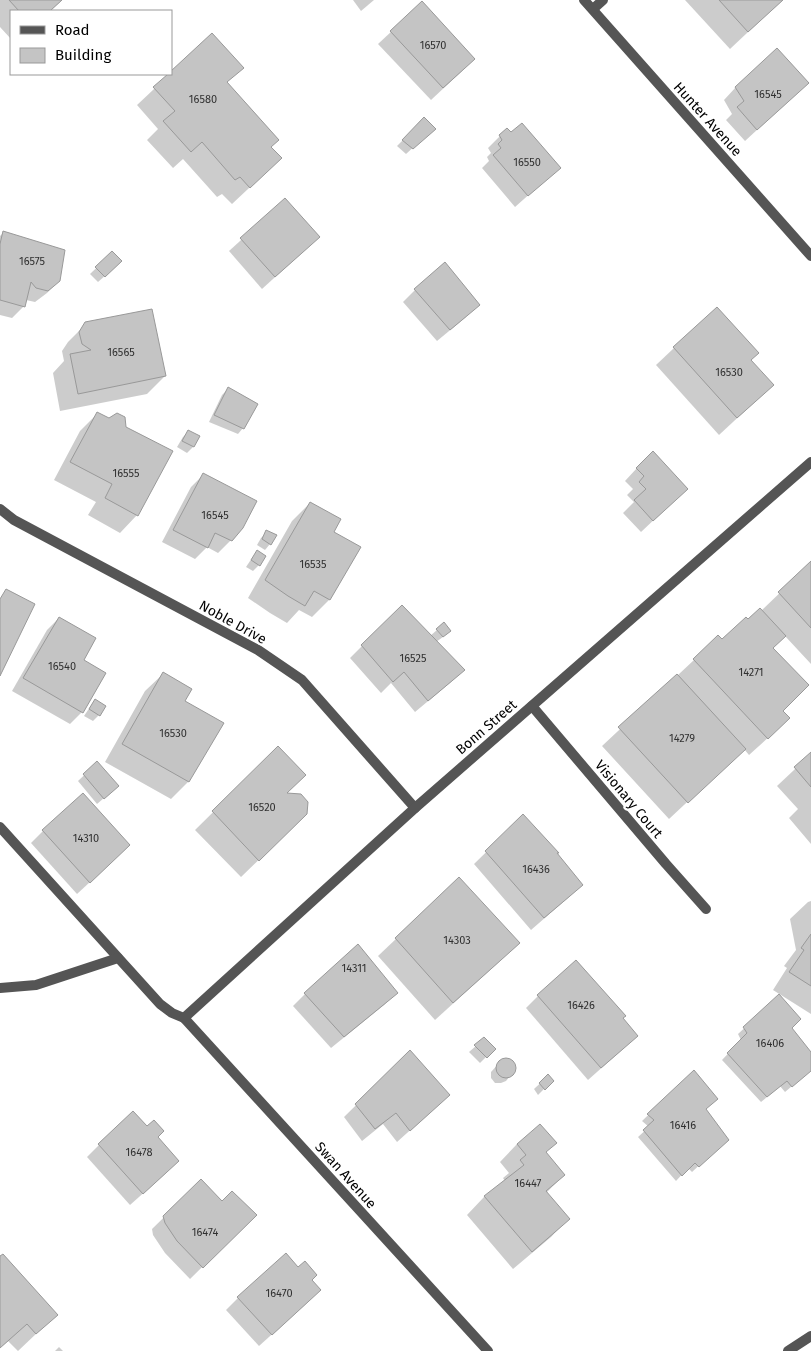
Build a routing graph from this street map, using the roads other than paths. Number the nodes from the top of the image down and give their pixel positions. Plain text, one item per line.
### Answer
1 (584, 0) edge
2 (603, 0) edge
3 (593, 9) junction
4 (811, 256) edge
5 (811, 462) edge
6 (0, 509) edge
7 (532, 706) junction
8 (415, 808) junction
9 (0, 827) edge
10 (706, 910) dead end
11 (118, 958) junction
12 (0, 988) edge
13 (184, 1018) junction
14 (811, 1336) edge
15 (488, 1351) edge
16 (788, 1351) edge

1 - 3 street, Hunter Avenue
2 - 3 street
3 - 4 street, Hunter Avenue
5 - 7 street, Bonn Street
6 - 8 street, Noble Drive
7 - 8 street, Bonn Street
7 - 10 street, Visionary Court
8 - 13 street, Bonn Street
9 - 11 street, Swan Avenue
11 - 12 street
11 - 13 street, Swan Avenue
13 - 15 street, Swan Avenue
14 - 16 street

